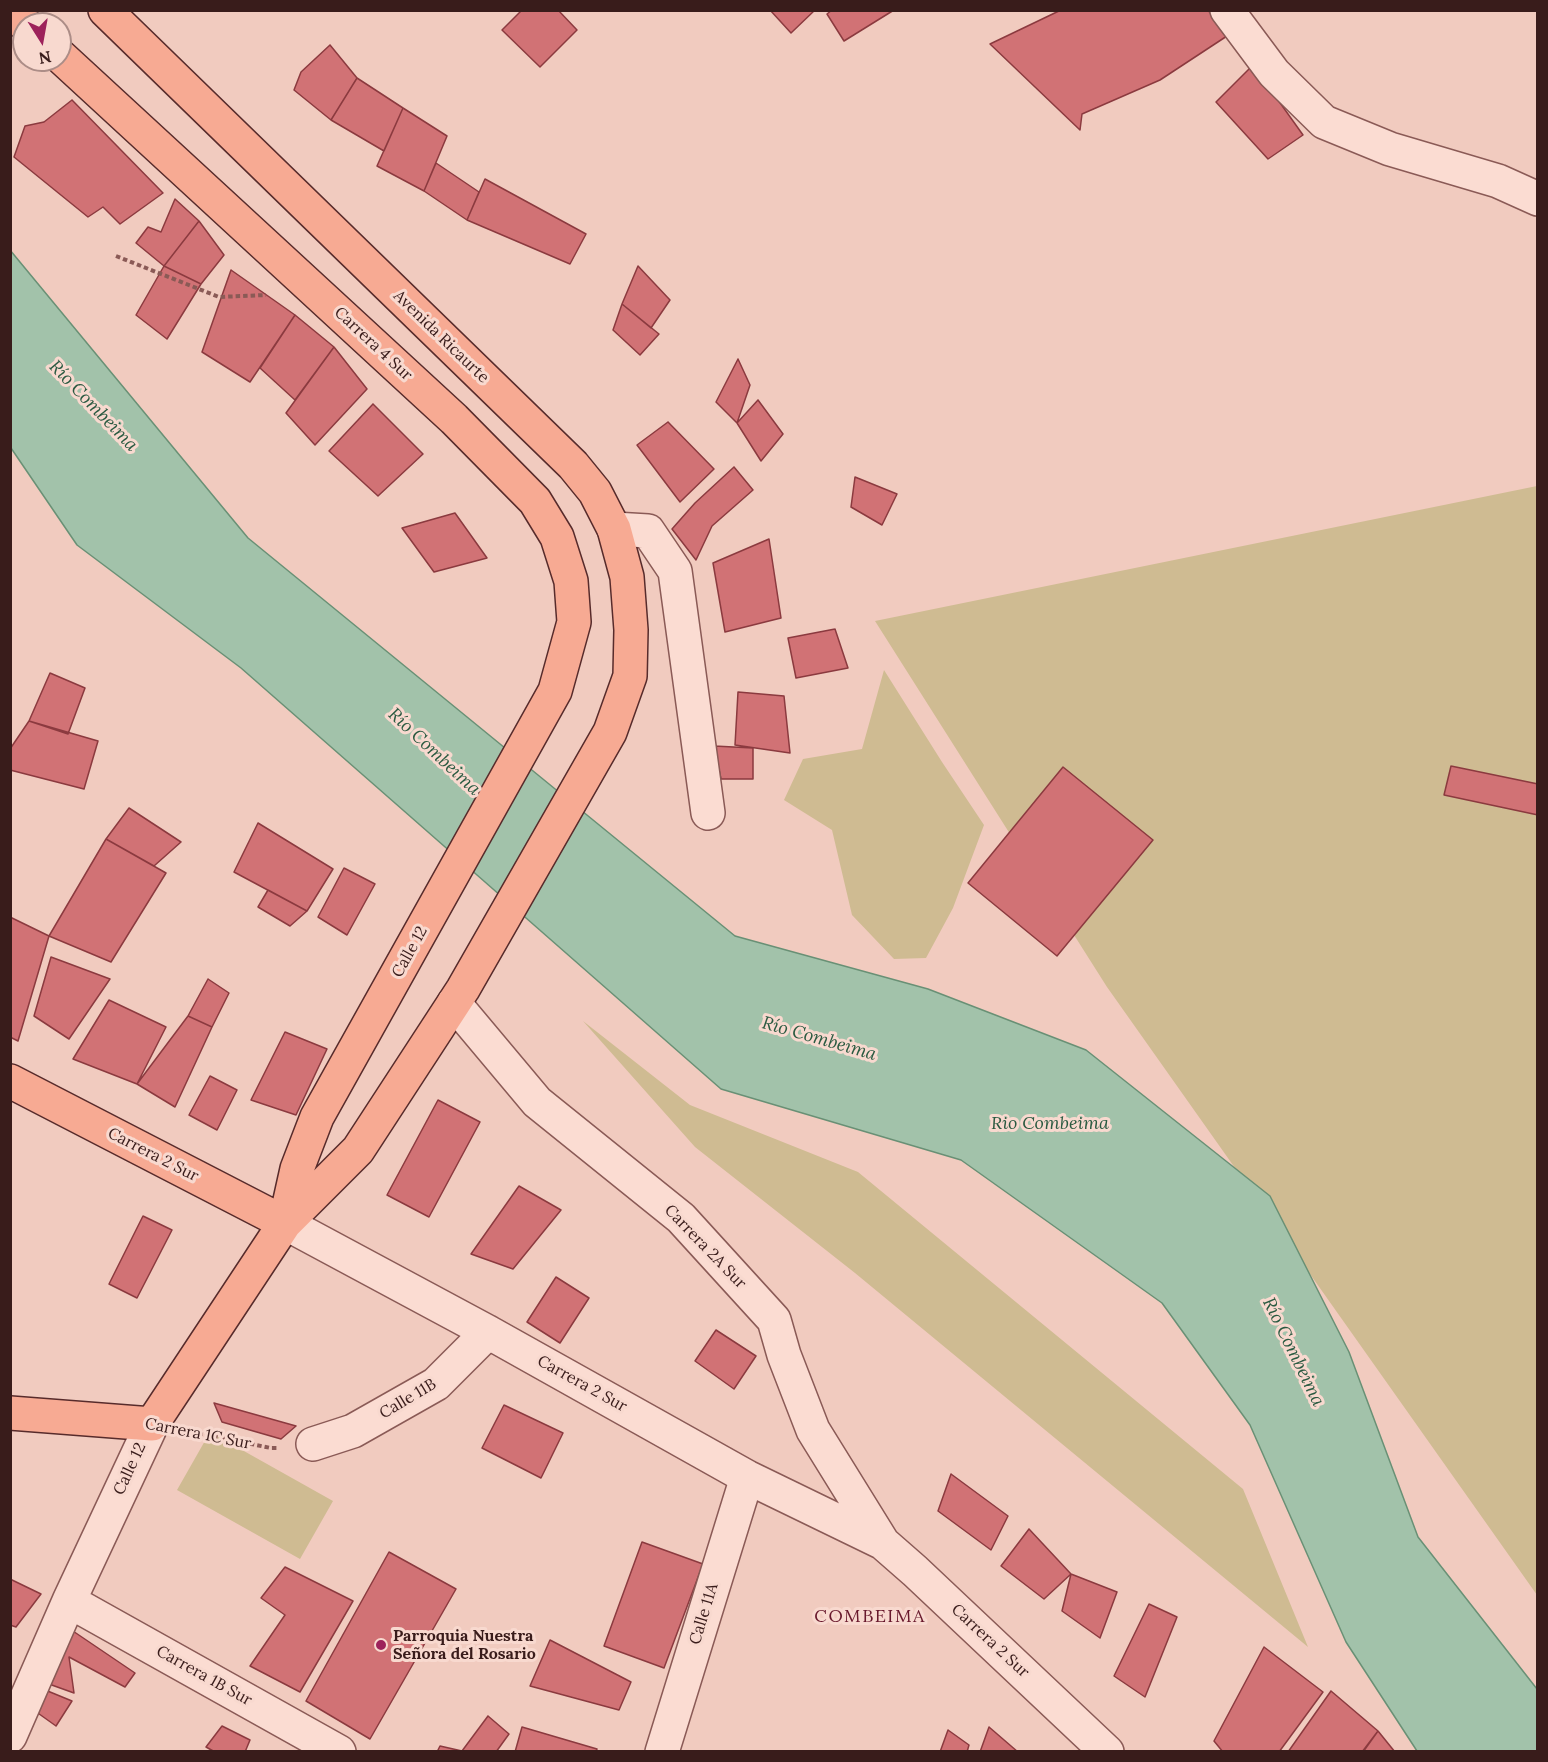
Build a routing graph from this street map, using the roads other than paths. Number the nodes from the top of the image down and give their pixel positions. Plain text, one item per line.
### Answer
1 (105, 10) edge
2 (1227, 10) edge
3 (72, 67) edge
4 (1538, 199) edge
5 (614, 529) junction
6 (555, 691) joint
7 (610, 732) joint
8 (708, 813) dead end
9 (458, 996) junction
10 (10, 1081) edge
11 (285, 1223) junction
12 (488, 1332) junction
13 (10, 1413) edge
14 (152, 1424) junction
15 (313, 1444) road end
16 (747, 1477) junction
17 (883, 1543) junction
18 (69, 1601) junction
19 (10, 1736) edge
20 (339, 1752) edge
21 (662, 1752) edge
22 (1107, 1752) edge

1 - 5 main road, Avenida Ricaurte
2 - 4 street
3 - 6 main road, Carrera 4 Sur
5 - 7 main road, Avenida Ricaurte
5 - 8 street
6 - 11 main road, Calle 12
7 - 9 main road, Calle 12
9 - 11 main road, Calle 12
9 - 17 street, Carrera 2A Sur
10 - 11 main road, Carrera 2 Sur
11 - 12 street, Carrera 2 Sur
11 - 14 main road, Calle 12
12 - 15 street, Calle 11B
12 - 16 street, Carrera 2 Sur
13 - 14 main road, Carrera 1C Sur
14 - 18 street, Calle 12
16 - 17 street, Carrera 2 Sur
16 - 21 street, Calle 11A
17 - 22 street, Carrera 2 Sur
18 - 19 street, Calle 12
18 - 20 street, Carrera 1B Sur

